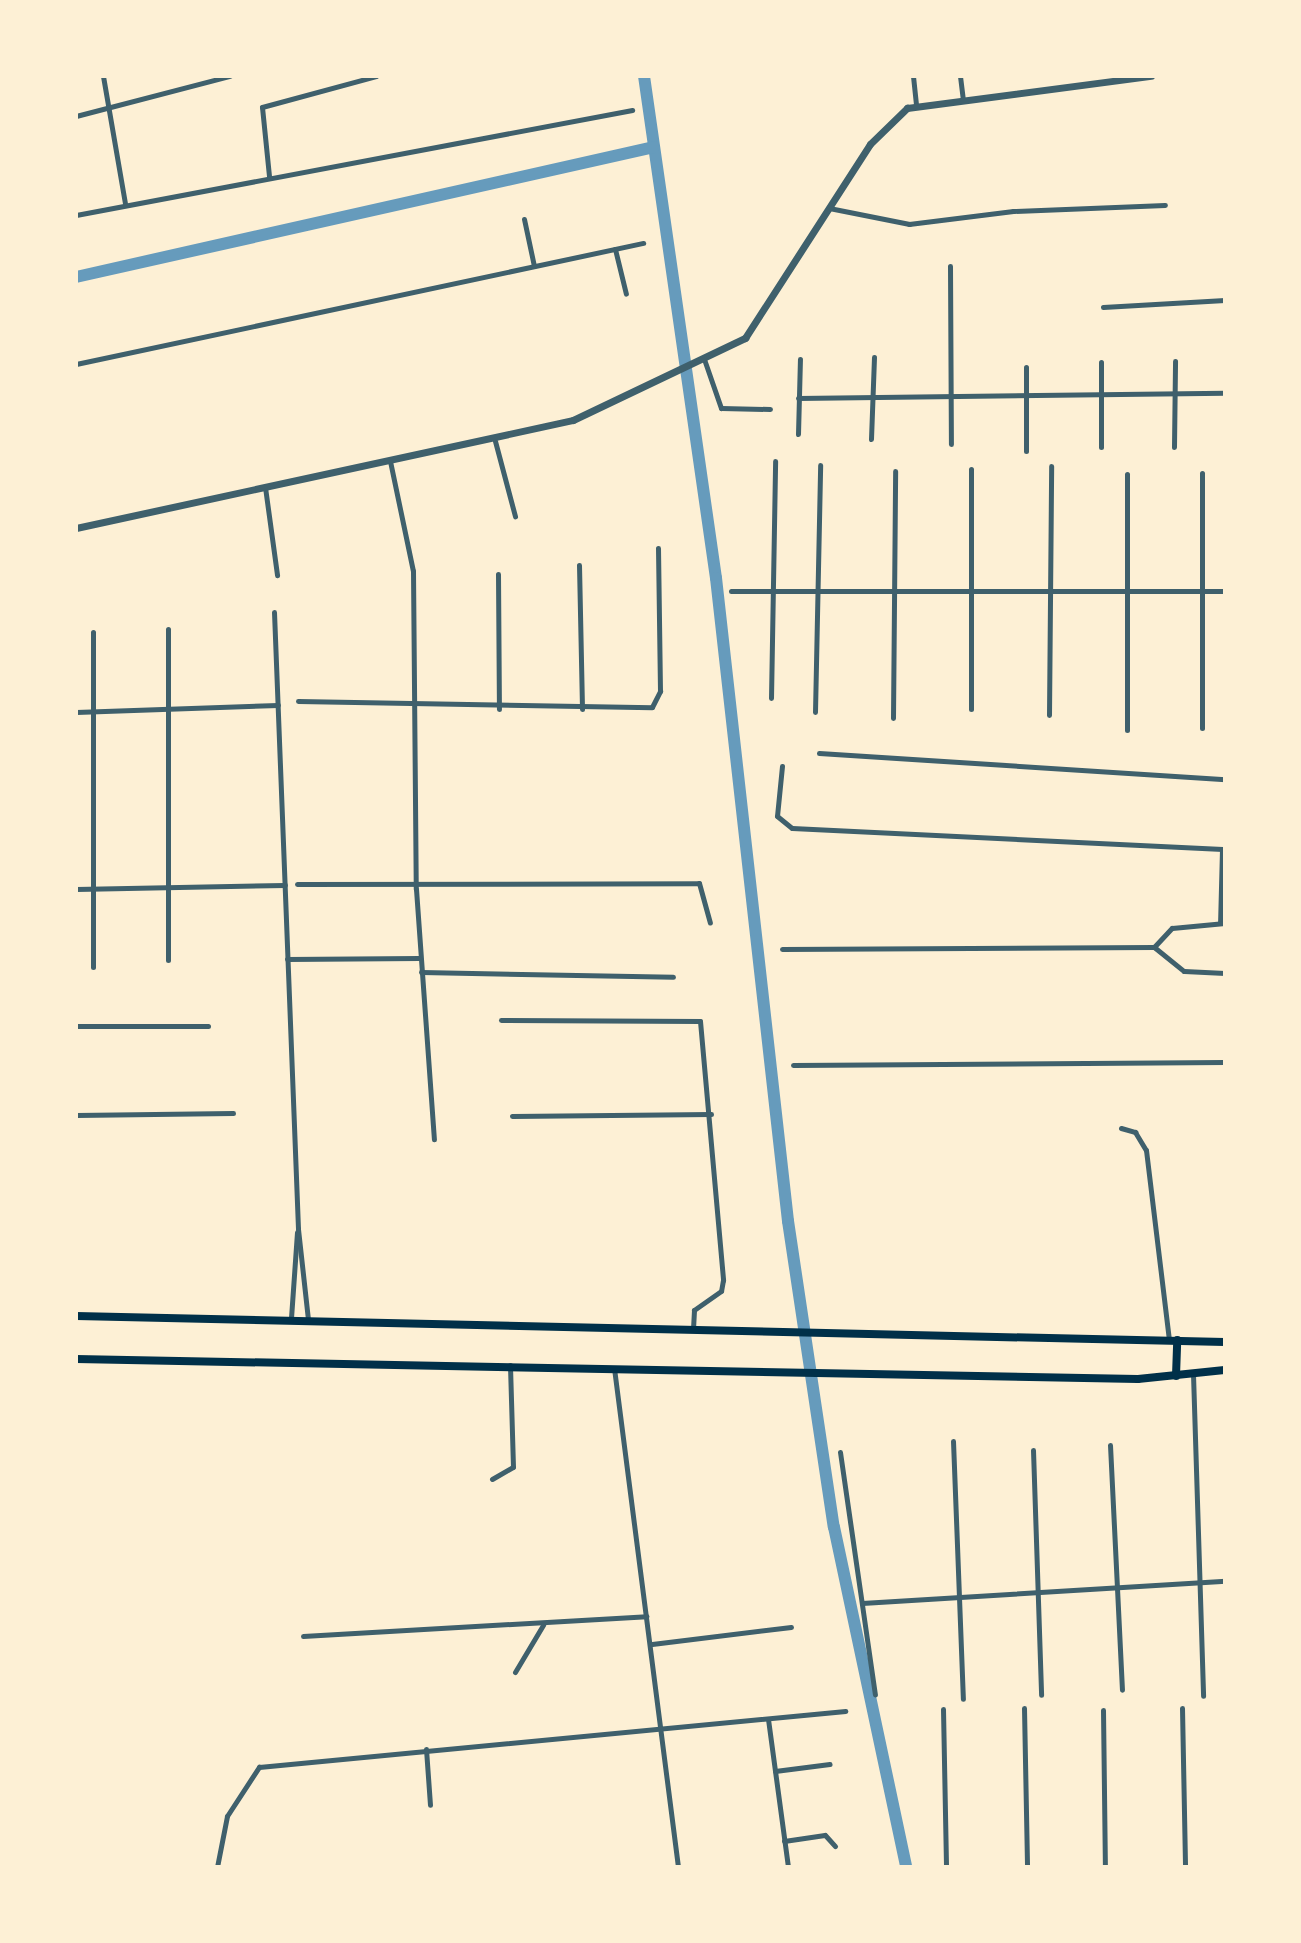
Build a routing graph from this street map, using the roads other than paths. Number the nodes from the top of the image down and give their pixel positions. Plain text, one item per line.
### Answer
1 (103, 76) edge
2 (230, 76) edge
3 (376, 76) edge
4 (913, 76) edge
5 (960, 76) edge
6 (1151, 76) edge
7 (963, 100) junction
8 (916, 105) junction
9 (107, 109) junction
10 (632, 110) dead end
11 (76, 116) edge
12 (269, 176) junction
13 (125, 203) junction
14 (1165, 205) dead end
15 (828, 207) junction
16 (76, 215) edge
17 (524, 219) dead end
18 (643, 243) dead end
19 (615, 249) junction
20 (534, 266) junction
21 (950, 266) dead end
22 (626, 294) dead end
23 (1225, 300) edge
24 (1103, 307) dead end
25 (874, 357) dead end
26 (704, 359) junction
27 (800, 359) dead end
28 (1175, 361) dead end
29 (1101, 362) dead end
30 (76, 364) edge
31 (1026, 367) dead end
32 (1225, 393) edge
33 (1175, 396) junction
34 (1102, 397) junction
35 (798, 398) junction
36 (1027, 398) junction
37 (872, 400) junction
38 (951, 400) junction
39 (770, 409) dead end
40 (798, 434) dead end
41 (871, 439) dead end
42 (495, 441) junction
43 (951, 444) dead end
44 (1101, 447) dead end
45 (1174, 447) dead end
46 (1026, 451) dead end
47 (390, 461) junction
48 (775, 461) dead end
49 (820, 465) dead end
50 (1051, 466) dead end
51 (971, 469) dead end
52 (895, 471) dead end
53 (1202, 473) dead end
54 (1127, 474) dead end
55 (265, 487) junction
56 (515, 516) dead end
57 (76, 528) edge
58 (658, 548) dead end
59 (579, 565) dead end
60 (498, 574) dead end
61 (277, 575) dead end
62 (1126, 590) junction
63 (731, 591) dead end
64 (772, 591) junction
65 (1050, 591) junction
66 (1202, 591) junction
67 (1225, 591) edge
68 (818, 592) junction
69 (893, 593) junction
70 (971, 593) junction
71 (274, 612) dead end
72 (168, 629) dead end
73 (93, 632) dead end
74 (771, 698) dead end
75 (298, 701) dead end
76 (278, 705) junction
77 (415, 705) junction
78 (499, 709) junction
79 (582, 709) junction
80 (971, 709) dead end
81 (76, 712) edge
82 (92, 712) junction
83 (167, 712) junction
84 (815, 712) dead end
85 (1049, 715) dead end
86 (893, 718) dead end
87 (1202, 728) dead end
88 (1127, 730) dead end
89 (819, 753) dead end
90 (782, 766) dead end
91 (1225, 779) edge
92 (1224, 849) edge
93 (416, 882) junction
94 (297, 884) dead end
95 (285, 885) junction
96 (168, 888) junction
97 (76, 889) edge
98 (91, 889) junction
99 (710, 923) dead end
100 (1222, 923) edge
101 (1154, 947) junction
102 (782, 949) dead end
103 (419, 958) junction
104 (287, 959) junction
105 (168, 960) dead end
106 (93, 967) dead end
107 (421, 972) junction
108 (1225, 973) edge
109 (673, 977) dead end
110 (501, 1020) dead end
111 (76, 1026) edge
112 (208, 1026) dead end
113 (1225, 1062) edge
114 (793, 1065) dead end
115 (233, 1113) dead end
116 (711, 1114) junction
117 (76, 1115) edge
118 (512, 1116) dead end
119 (1121, 1128) dead end
120 (434, 1139) dead end
121 (298, 1229) junction
122 (76, 1316) edge
123 (291, 1318) junction
124 (308, 1319) junction
125 (693, 1327) junction
126 (1173, 1340) junction
127 (1225, 1342) edge
128 (76, 1359) edge
129 (510, 1364) junction
130 (614, 1368) junction
131 (1225, 1370) edge
132 (1193, 1374) junction
133 (1176, 1376) junction
134 (953, 1441) dead end
135 (1110, 1445) dead end
136 (1033, 1450) dead end
137 (840, 1452) dead end
138 (492, 1479) dead end
139 (1225, 1581) edge
140 (1201, 1582) junction
141 (1117, 1587) junction
142 (1040, 1590) junction
143 (961, 1597) junction
144 (862, 1603) junction
145 (646, 1616) junction
146 (543, 1625) junction
147 (791, 1627) dead end
148 (303, 1636) dead end
149 (652, 1644) junction
150 (515, 1672) dead end
151 (1122, 1690) dead end
152 (875, 1694) dead end
153 (1041, 1695) dead end
154 (1203, 1696) dead end
155 (963, 1699) dead end
156 (1024, 1708) dead end
157 (1182, 1708) dead end
158 (943, 1709) dead end
159 (1103, 1710) dead end
160 (845, 1711) dead end
161 (768, 1719) junction
162 (664, 1729) junction
163 (426, 1749) junction
164 (830, 1764) dead end
165 (775, 1771) junction
166 (430, 1805) dead end
167 (784, 1841) junction
168 (835, 1846) dead end
169 (217, 1867) edge
170 (678, 1867) edge
171 (788, 1867) edge
172 (946, 1867) edge
173 (1027, 1867) edge
174 (1105, 1867) edge
175 (1185, 1867) edge

1 - 9 street
2 - 9 street
3 - 12 street
4 - 8 street
5 - 7 street
6 - 7 street
7 - 8 street
8 - 15 street
9 - 11 street
9 - 13 street
10 - 12 street
12 - 13 street
13 - 16 street
14 - 15 street
15 - 26 street
17 - 20 street
18 - 19 street
19 - 20 street
19 - 22 street
20 - 30 street
21 - 38 street
23 - 24 street
25 - 37 street
26 - 39 street
26 - 42 street
27 - 35 street
28 - 33 street
29 - 34 street
31 - 36 street
32 - 33 street
33 - 34 street
33 - 45 street
34 - 36 street
34 - 44 street
35 - 37 street
35 - 40 street
36 - 38 street
36 - 46 street
37 - 38 street
37 - 41 street
38 - 43 street
42 - 47 street
42 - 56 street
47 - 55 street
47 - 77 street
48 - 64 street
49 - 68 street
50 - 65 street
51 - 70 street
52 - 69 street
53 - 66 street
54 - 62 street
55 - 57 street
55 - 61 street
58 - 79 street
59 - 79 street
60 - 78 street
62 - 65 street
62 - 66 street
62 - 88 street
63 - 64 street
64 - 68 street
64 - 74 street
65 - 70 street
65 - 85 street
66 - 67 street
66 - 87 street
68 - 69 street
68 - 84 street
69 - 70 street
69 - 86 street
70 - 80 street
71 - 76 street
72 - 83 street
73 - 82 street
75 - 77 street
76 - 83 street
76 - 95 street
77 - 78 street
77 - 93 street
78 - 79 street
81 - 82 street
82 - 83 street
82 - 98 street
83 - 96 street
89 - 91 street
90 - 92 street
92 - 100 street
93 - 94 street
93 - 99 street
93 - 103 street
95 - 96 street
95 - 104 street
96 - 98 street
96 - 105 street
97 - 98 street
98 - 106 street
100 - 101 street
101 - 102 street
101 - 108 street
103 - 104 street
103 - 107 street
104 - 121 street
107 - 109 street
107 - 120 street
110 - 116 street
111 - 112 street
113 - 114 street
115 - 117 street
116 - 118 street
116 - 125 street
119 - 126 street
121 - 123 street
121 - 124 street
122 - 123 main road
123 - 124 main road
124 - 125 main road
125 - 126 main road
126 - 127 main road
126 - 133 main road
128 - 129 main road
129 - 130 main road
129 - 138 street
130 - 133 main road
130 - 145 street
131 - 132 main road
132 - 133 main road
132 - 140 street
134 - 143 street
135 - 141 street
136 - 142 street
137 - 144 street
139 - 140 street
140 - 141 street
140 - 154 street
141 - 142 street
141 - 151 street
142 - 143 street
142 - 153 street
143 - 144 street
143 - 155 street
144 - 152 street
145 - 146 street
145 - 149 street
146 - 148 street
146 - 150 street
147 - 149 street
149 - 162 street
156 - 173 street
157 - 175 street
158 - 172 street
159 - 174 street
160 - 161 street
161 - 162 street
161 - 165 street
162 - 163 street
162 - 170 street
163 - 166 street
163 - 169 street
164 - 165 street
165 - 167 street
167 - 168 street
167 - 171 street

